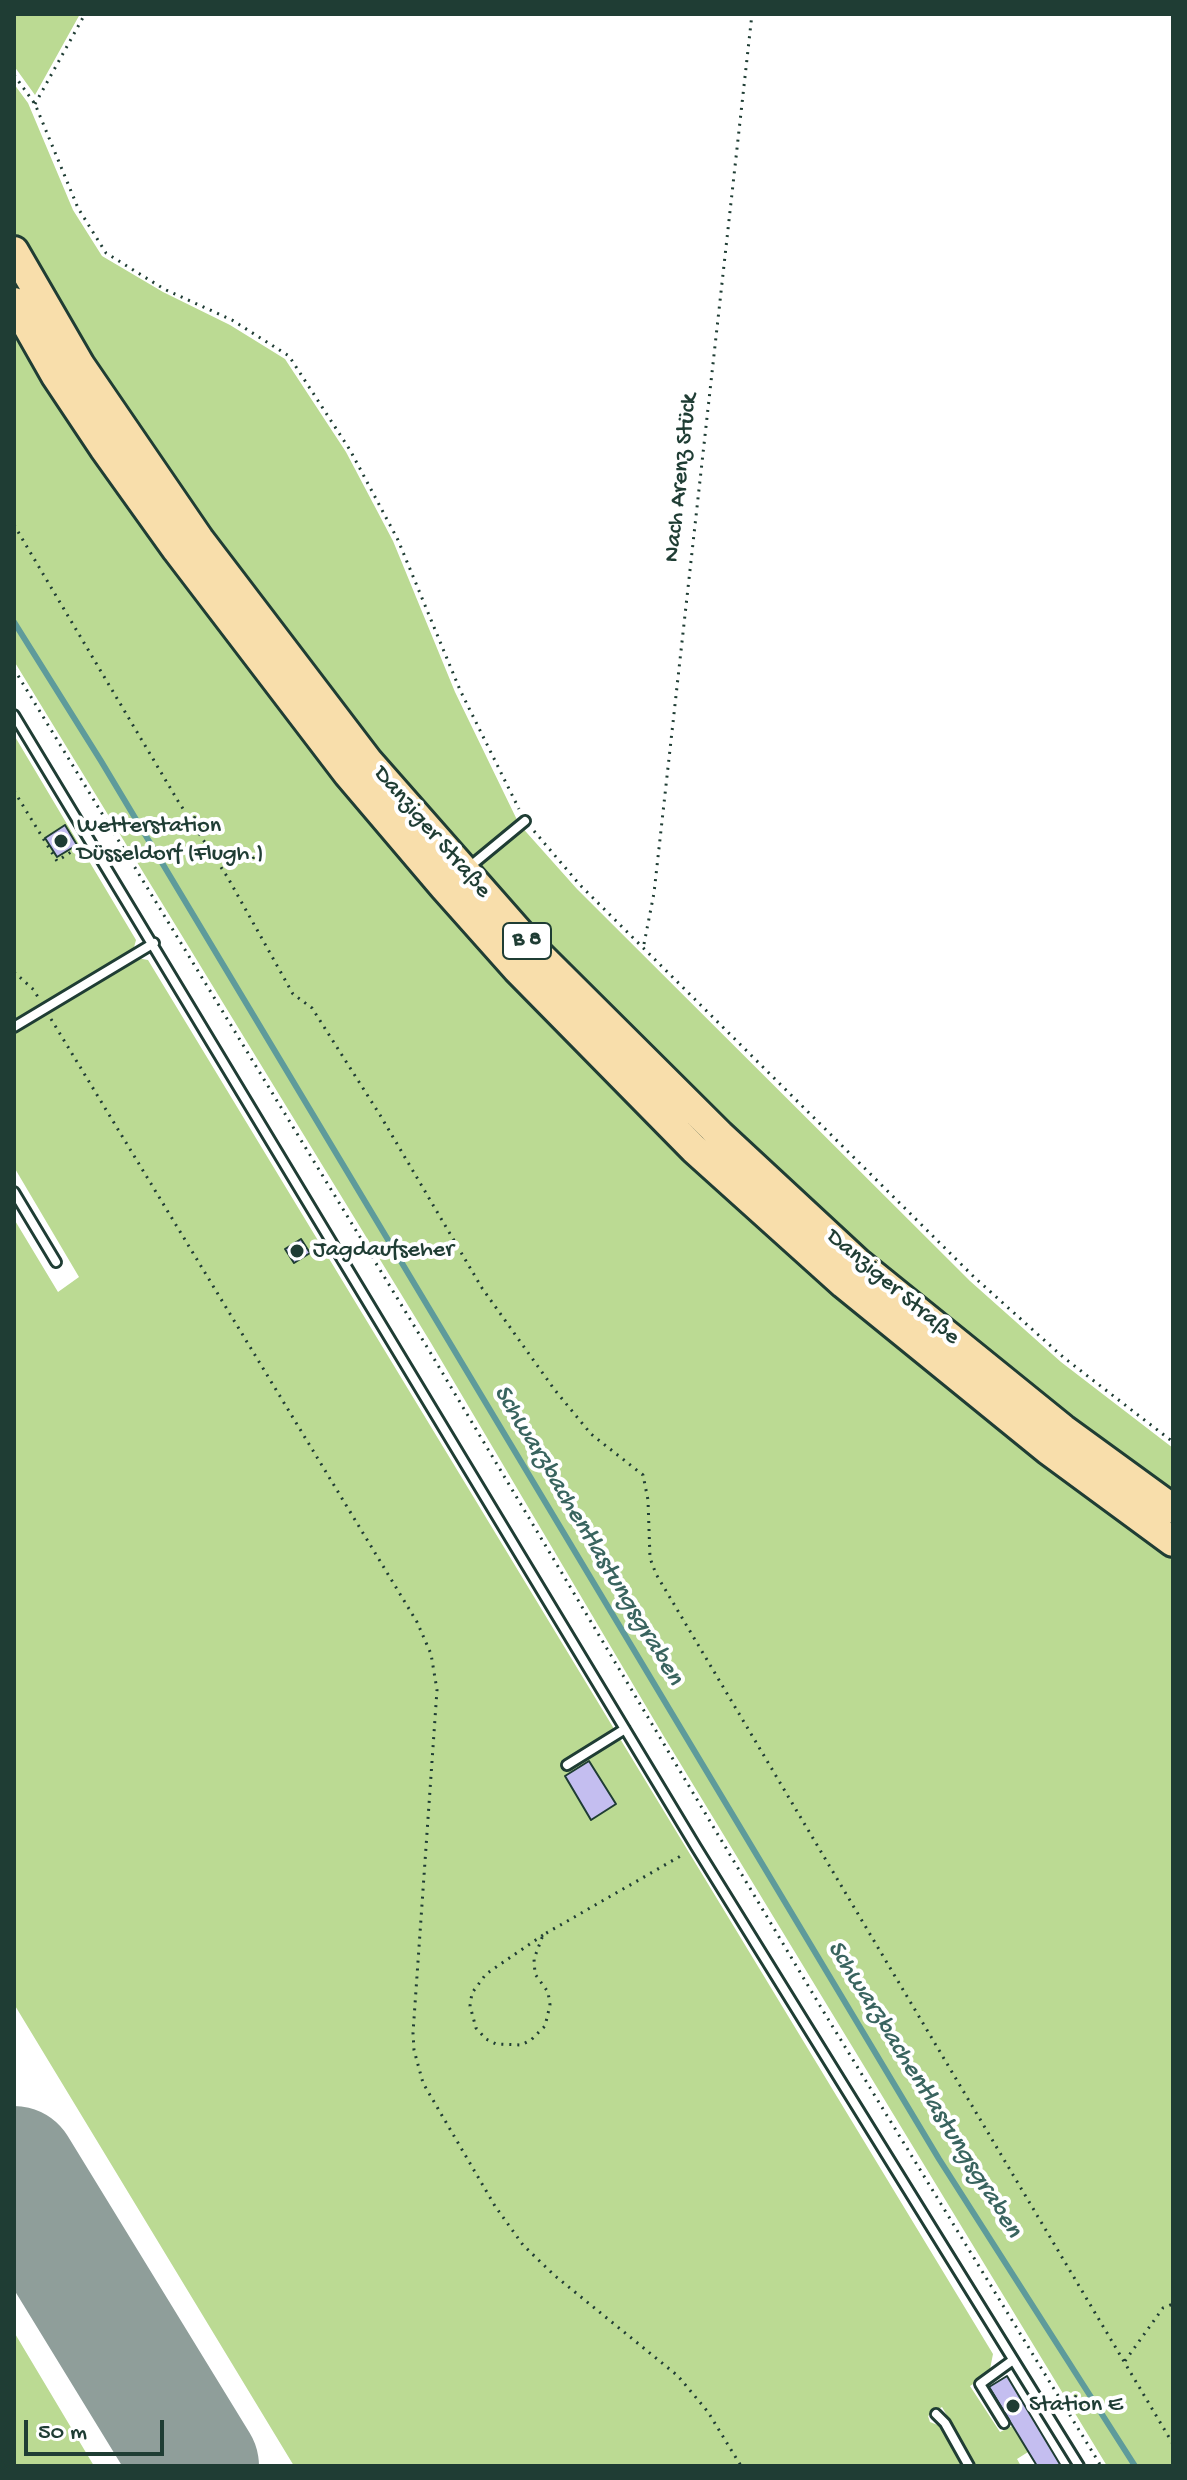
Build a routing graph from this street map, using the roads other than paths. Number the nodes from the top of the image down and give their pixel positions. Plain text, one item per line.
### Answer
1 (14, 251) edge
2 (14, 302) edge
3 (14, 715) edge
4 (525, 821) road end
5 (464, 871) junction
6 (154, 943) junction
7 (14, 1027) edge
8 (14, 1192) edge
9 (56, 1262) dead end
10 (1173, 1509) edge
11 (1173, 1542) edge
12 (625, 1729) junction
13 (567, 1765) dead end
14 (1013, 2360) junction
15 (936, 2414) dead end
16 (1004, 2423) dead end
17 (969, 2466) edge
18 (1079, 2466) edge

1 - 5 highway, Danziger Straße / B 8
2 - 11 highway, Danziger Straße / B 8
3 - 6 lane
4 - 5 lane
5 - 10 highway, Danziger Straße / B 8
6 - 7 lane
6 - 12 lane
8 - 9 lane
12 - 13 lane
12 - 14 lane
14 - 16 lane
14 - 18 lane
15 - 17 lane

